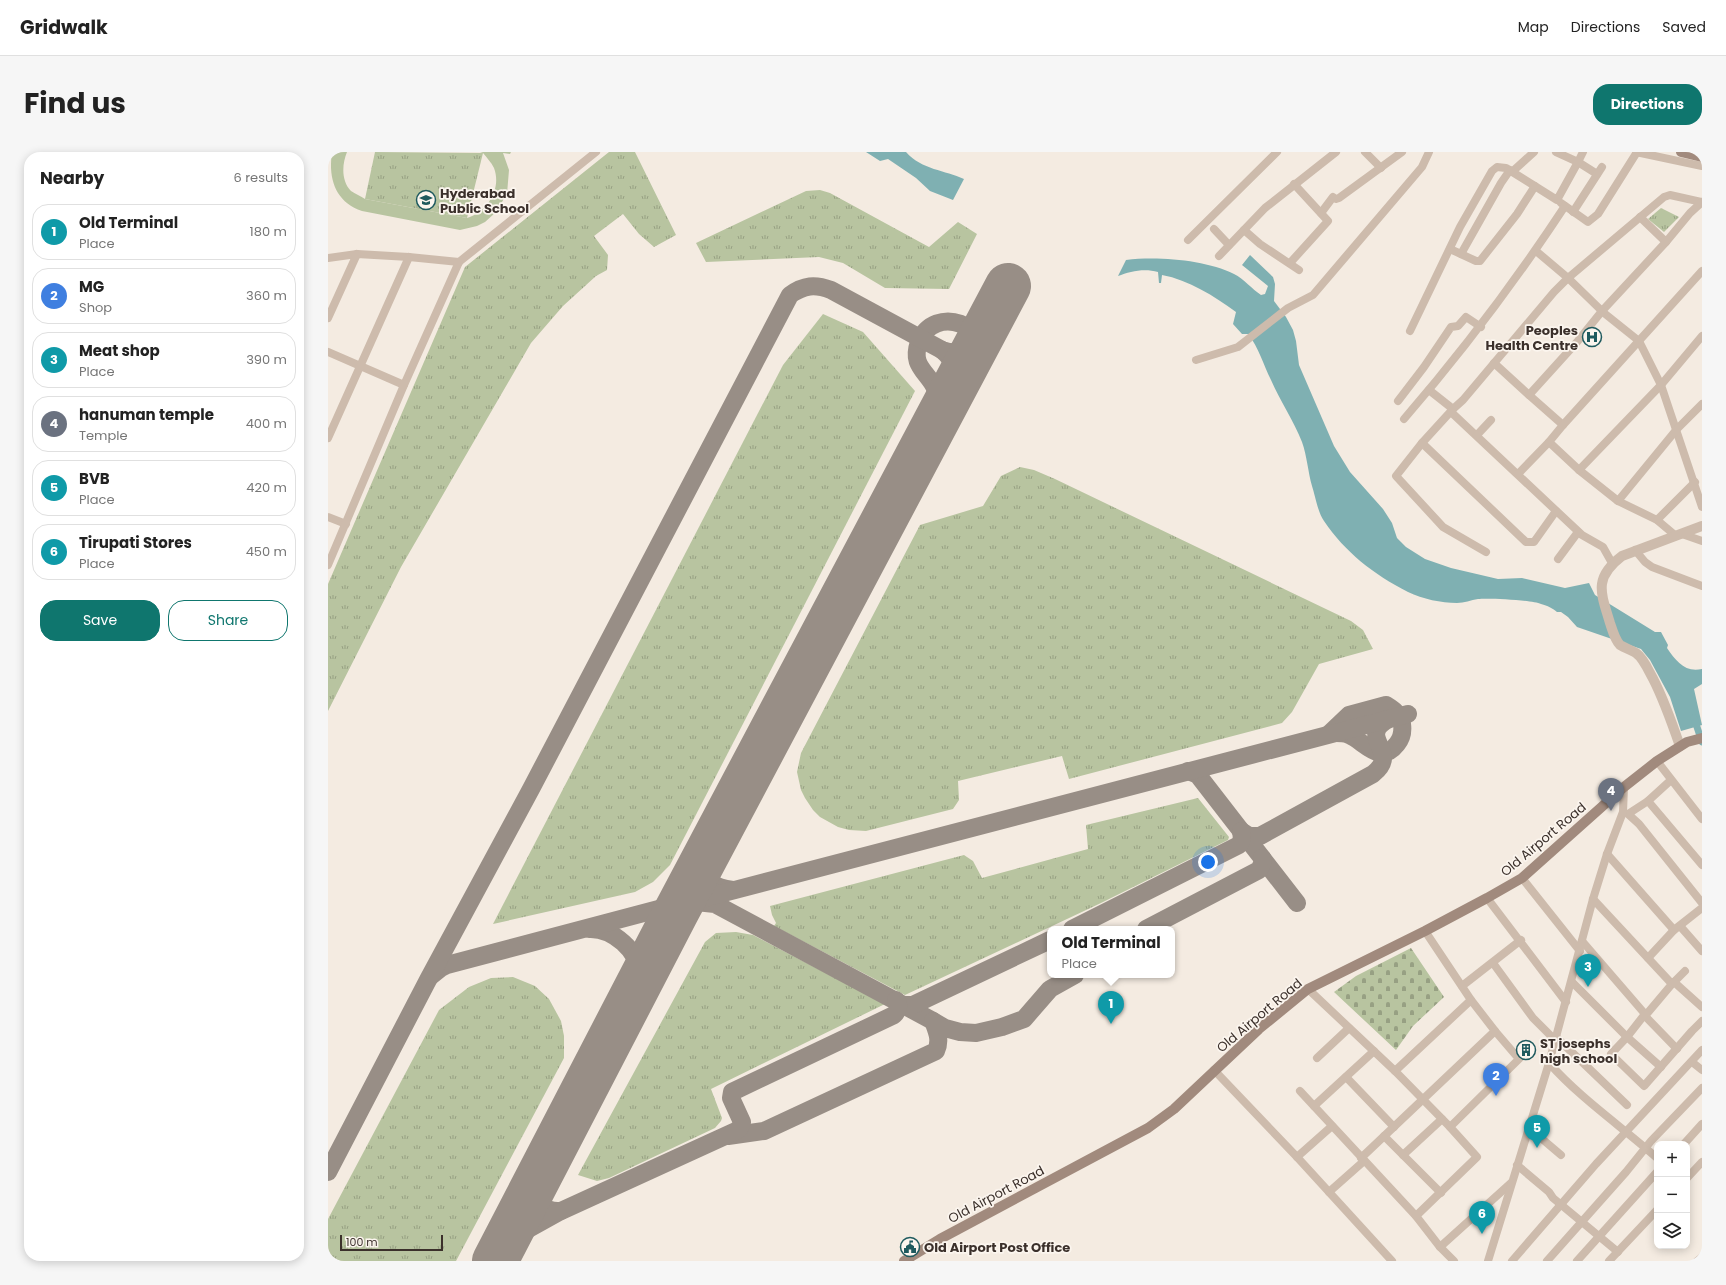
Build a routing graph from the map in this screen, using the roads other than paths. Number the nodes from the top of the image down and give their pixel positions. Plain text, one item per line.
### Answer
1 (596, 152) edge
2 (1277, 152) edge
3 (1336, 152) edge
4 (1365, 152) edge
5 (1402, 152) edge
6 (1429, 152) edge
7 (1534, 152) edge
8 (1556, 152) edge
9 (1583, 152) edge
10 (1636, 152) edge
11 (1680, 152) edge
12 (1702, 157) edge
13 (1578, 162) junction
14 (1702, 166) edge
15 (1381, 168) junction
16 (1512, 170) junction
17 (1294, 184) junction
18 (1535, 186) junction
19 (1557, 200) junction
20 (1702, 202) edge
21 (1565, 206) junction
22 (1573, 212) junction
23 (1321, 213) junction
24 (1640, 217) junction
25 (1214, 229) dead end
26 (1244, 230) junction
27 (1188, 240) dead end
28 (1666, 242) junction
29 (1229, 245) junction
30 (1450, 249) junction
31 (1536, 251) junction
32 (357, 254) junction
33 (1461, 254) junction
34 (1219, 256) dead end
35 (409, 257) junction
36 (328, 258) edge
37 (459, 262) junction
38 (1290, 263) junction
39 (1299, 270) dead end
40 (1702, 271) edge
41 (1568, 278) junction
42 (1602, 311) junction
43 (328, 318) edge
44 (1481, 327) junction
45 (1410, 331) dead end
46 (1702, 336) edge
47 (1639, 341) junction
48 (328, 352) edge
49 (1196, 360) dead end
50 (1494, 363) junction
51 (360, 366) junction
52 (404, 385) junction
53 (1661, 385) junction
54 (1429, 390) junction
55 (1529, 395) junction
56 (1398, 401) dead end
57 (1702, 404) edge
58 (1452, 411) junction
59 (1404, 419) dead end
60 (1491, 420) dead end
61 (1563, 425) junction
62 (1677, 429) junction
63 (1477, 435) junction
64 (328, 438) edge
65 (1549, 442) junction
66 (1422, 443) junction
67 (1579, 470) junction
68 (1518, 474) junction
69 (1695, 482) junction
70 (1618, 501) junction
71 (1702, 507) edge
72 (1556, 511) junction
73 (328, 517) edge
74 (1657, 520) junction
75 (346, 524) junction
76 (1702, 526) edge
77 (1578, 532) junction
78 (1679, 535) junction
79 (1702, 541) edge
80 (1635, 550) junction
81 (1486, 552) dead end
82 (1558, 559) dead end
83 (1612, 563) junction
84 (328, 565) edge
85 (1702, 586) edge
86 (1702, 738) edge
87 (1684, 744) junction
88 (1657, 761) junction
89 (1671, 780) junction
90 (1624, 788) junction
91 (1648, 801) junction
92 (1625, 813) junction
93 (1702, 819) edge
94 (1607, 854) junction
95 (1702, 865) edge
96 (1522, 878) junction
97 (1487, 898) junction
98 (1593, 899) junction
99 (1702, 903) edge
100 (1702, 908) edge
101 (1677, 928) junction
102 (1425, 931) junction
103 (1520, 940) junction
104 (1582, 941) junction
105 (1580, 951) junction
106 (1702, 951) edge
107 (1648, 958) junction
108 (1493, 963) junction
109 (1685, 971) dead end
110 (1572, 982) junction
111 (1673, 983) junction
112 (1462, 986) junction
113 (1308, 989) junction
114 (1471, 1000) junction
115 (1566, 1002) junction
116 (1702, 1007) edge
117 (1645, 1014) junction
118 (1702, 1021) edge
119 (1349, 1028) junction
120 (1495, 1030) junction
121 (1627, 1038) junction
122 (1555, 1039) junction
123 (1677, 1049) junction
124 (1702, 1050) edge
125 (1374, 1051) junction
126 (1317, 1058) dead end
127 (1692, 1062) junction
128 (1549, 1063) junction
129 (1661, 1067) junction
130 (1214, 1070) junction
131 (1702, 1070) edge
132 (1395, 1071) junction
133 (1346, 1077) junction
134 (1702, 1088) edge
135 (1300, 1091) dead end
136 (1423, 1098) junction
137 (1314, 1106) junction
138 (1627, 1106) dead end
139 (1442, 1119) junction
140 (1702, 1124) edge
141 (1332, 1126) junction
142 (1394, 1127) junction
143 (1450, 1127) junction
144 (1528, 1127) junction
145 (1626, 1133) junction
146 (1384, 1136) junction
147 (1687, 1141) edge
148 (1646, 1148) junction
149 (1403, 1155) junction
150 (1561, 1155) dead end
151 (1654, 1155) edge
152 (1297, 1157) junction
153 (1363, 1160) junction
154 (1702, 1162) edge
155 (1517, 1165) junction
156 (1654, 1175) edge
157 (1688, 1177) edge
158 (1512, 1182) junction
159 (1329, 1192) junction
160 (1441, 1193) junction
161 (1562, 1205) junction
162 (1654, 1213) edge
163 (1416, 1216) junction
164 (1581, 1220) junction
165 (1599, 1236) junction
166 (1440, 1246) junction
167 (1618, 1252) junction
168 (1702, 1258) edge
169 (1491, 1259) edge
170 (904, 1261) edge
171 (1392, 1261) edge
172 (1454, 1261) edge
173 (1512, 1261) edge
174 (1547, 1261) edge
175 (1577, 1261) edge
176 (1609, 1261) edge
177 (1697, 1261) edge

1 - 37 street
2 - 27 street
3 - 17 street
4 - 15 street
5 - 15 street
6 - 49 street
7 - 16 street
8 - 13 street
9 - 13 street
10 - 14 street
10 - 22 street
11 - 12 main road
13 - 19 street
13 - 22 street
15 - 23 street
16 - 18 street
16 - 30 street
16 - 33 street
17 - 23 street
17 - 26 street
18 - 19 street
18 - 33 street
19 - 21 street
20 - 24 street
20 - 28 street
21 - 22 street
21 - 31 street
23 - 38 street
24 - 28 street
24 - 41 street
25 - 29 street
26 - 29 street
26 - 38 street
28 - 42 street
29 - 34 street
30 - 33 street
30 - 45 street
31 - 41 street
31 - 44 street
32 - 35 street
32 - 36 street
32 - 43 street
35 - 37 street
35 - 51 street
37 - 52 street
38 - 39 street
40 - 47 street
41 - 42 street
41 - 50 street
42 - 47 street
42 - 55 street
44 - 54 street
44 - 56 street
46 - 53 street
47 - 53 street
47 - 61 street
48 - 51 street
50 - 55 street
50 - 58 street
51 - 52 street
51 - 64 street
52 - 75 street
53 - 62 street
53 - 67 street
54 - 58 street
54 - 59 street
55 - 61 street
57 - 62 street
58 - 63 street
58 - 66 street
60 - 63 street
61 - 65 street
62 - 69 street
62 - 70 street
63 - 68 street
65 - 67 street
65 - 68 street
66 - 72 street
66 - 81 street
67 - 70 street
68 - 72 street
69 - 71 street
69 - 74 street
70 - 74 street
72 - 77 street
73 - 75 street
74 - 78 street
75 - 84 street
76 - 78 street
77 - 82 street
77 - 83 street
78 - 79 street
78 - 80 street
80 - 83 street
80 - 85 street
83 - 87 street
86 - 87 main road, Old Airport Road
87 - 88 main road, Old Airport Road
88 - 89 street
88 - 90 main road, Old Airport Road
89 - 91 street
89 - 93 street
90 - 92 street
90 - 96 main road, Old Airport Road
91 - 92 street
91 - 95 street
92 - 94 street
92 - 99 street
94 - 98 street
94 - 101 street
96 - 97 main road, Old Airport Road
96 - 105 street
97 - 102 main road, Old Airport Road
97 - 103 street
98 - 104 street
98 - 107 street
100 - 101 street
101 - 106 street
101 - 107 street
102 - 112 street
102 - 113 main road, Old Airport Road
103 - 108 street
103 - 115 street
104 - 105 street
104 - 117 street
105 - 110 street
107 - 111 street
108 - 112 street
108 - 122 street
109 - 111 street
110 - 115 street
110 - 121 street
111 - 116 street
111 - 117 street
112 - 114 street
113 - 119 street
113 - 130 main road, Old Airport Road
114 - 120 street
114 - 132 street
115 - 122 street
117 - 121 street
117 - 123 street
118 - 123 street
119 - 125 street
119 - 126 street
120 - 136 street
120 - 143 street
121 - 129 street
121 - 129 street
122 - 128 street
122 - 138 street
123 - 129 street
124 - 127 street
125 - 132 street
125 - 133 street
127 - 131 street
127 - 145 street
128 - 144 street
128 - 145 street
130 - 152 street
130 - 170 main road, Old Airport Road
132 - 136 street
133 - 137 street
133 - 142 street
134 - 148 street
135 - 137 street
136 - 139 street
136 - 142 street
137 - 141 street
139 - 143 street
139 - 149 street
140 - 147 street
141 - 152 street
141 - 153 street
142 - 146 street
143 - 160 street
144 - 150 street
144 - 155 street
145 - 148 street
145 - 161 street
146 - 149 street
146 - 153 street
148 - 151 street
148 - 164 street
149 - 160 street
152 - 159 street
153 - 159 street
153 - 163 street
154 - 157 street
155 - 158 street
155 - 161 street
156 - 165 street
158 - 166 street
158 - 169 street
159 - 171 street
160 - 163 street
161 - 164 street
161 - 173 street
162 - 167 street
163 - 166 street
164 - 165 street
164 - 174 street
165 - 167 street
165 - 175 street
166 - 172 street
167 - 176 street
168 - 177 street

